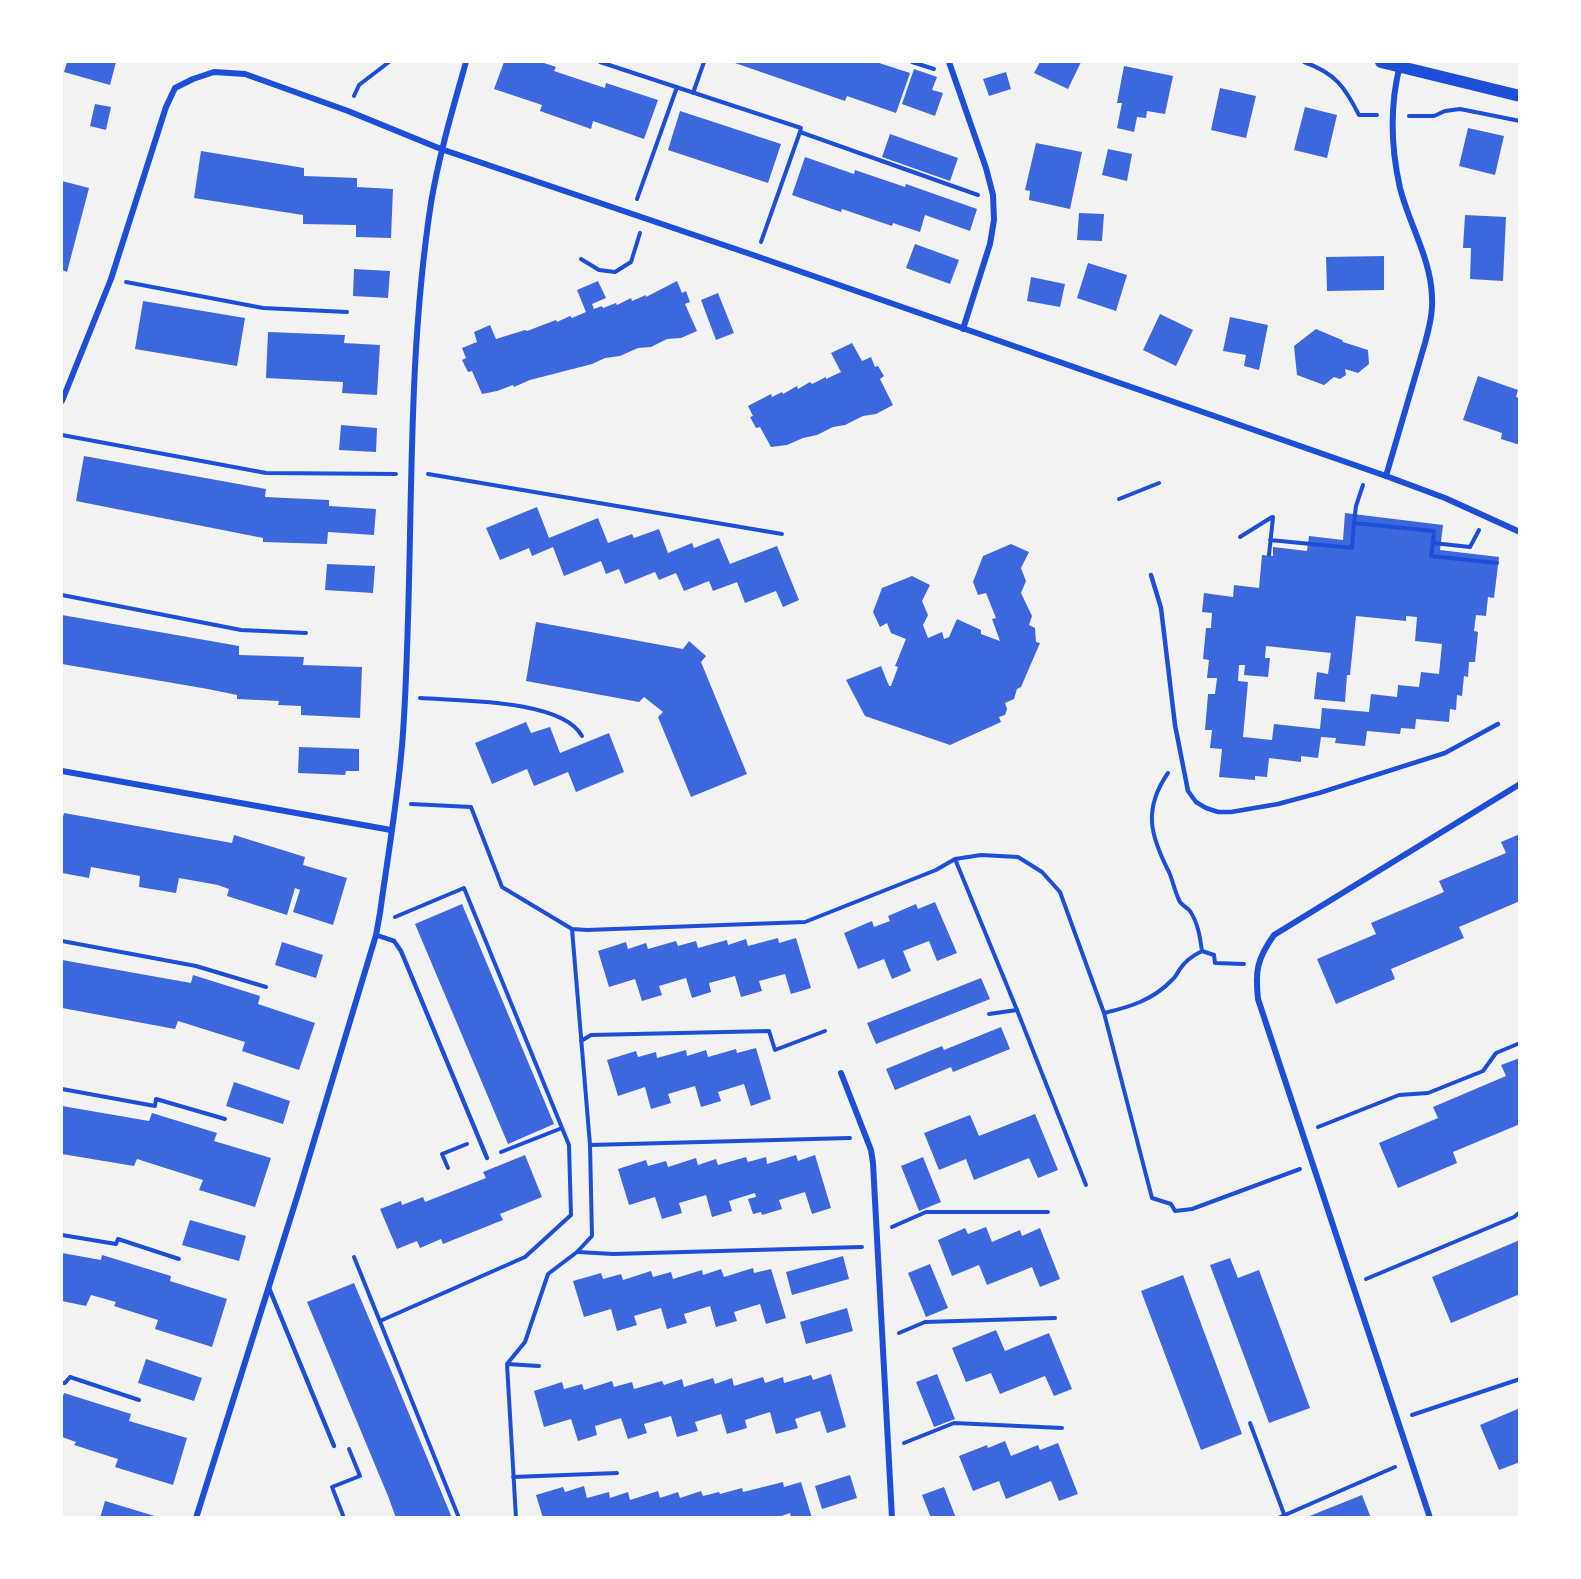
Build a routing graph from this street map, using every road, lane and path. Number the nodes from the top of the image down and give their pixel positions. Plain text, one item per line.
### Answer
1 (389, 62) edge
2 (466, 62) edge
3 (600, 62) edge
4 (704, 62) edge
5 (949, 62) edge
6 (1304, 62) edge
7 (1381, 62) edge
8 (1400, 64) edge
9 (677, 87) junction
10 (693, 93) junction
11 (1520, 96) edge
12 (348, 111) junction
13 (1359, 115) dead end
14 (1434, 116) dead end
15 (1520, 122) edge
16 (800, 132) junction
17 (441, 149) junction
18 (993, 195) junction
19 (632, 214) junction
20 (645, 218) junction
21 (756, 256) junction
22 (581, 259) dead end
23 (111, 279) junction
24 (347, 312) dead end
25 (963, 329) junction
26 (62, 401) edge
27 (62, 435) edge
28 (1368, 470) junction
29 (410, 474) junction
30 (1386, 476) junction
31 (1159, 483) dead end
32 (1119, 499) dead end
33 (1486, 516) junction
34 (1354, 523) junction
35 (1520, 532) edge
36 (782, 534) dead end
37 (1240, 537) dead end
38 (1270, 540) junction
39 (1433, 543) junction
40 (1269, 555) dead end
41 (1497, 563) dead end
42 (1151, 575) dead end
43 (62, 595) edge
44 (306, 633) dead end
45 (405, 697) junction
46 (1498, 724) dead end
47 (582, 736) dead end
48 (1182, 762) junction
49 (62, 771) edge
50 (1520, 784) edge
51 (395, 803) junction
52 (391, 830) junction
53 (955, 859) junction
54 (380, 914) junction
55 (572, 929) junction
56 (376, 935) junction
57 (62, 941) edge
58 (1202, 951) junction
59 (1257, 965) junction
60 (266, 987) dead end
61 (1017, 1010) junction
62 (1104, 1013) junction
63 (989, 1014) dead end
64 (825, 1031) dead end
65 (581, 1041) junction
66 (1520, 1043) edge
67 (841, 1072) dead end
68 (62, 1089) edge
69 (225, 1119) dead end
70 (562, 1128) junction
71 (1303, 1132) junction
72 (866, 1138) junction
73 (590, 1145) junction
74 (487, 1158) junction
75 (1312, 1164) junction
76 (448, 1168) dead end
77 (1086, 1185) dead end
78 (1048, 1212) dead end
79 (1520, 1212) edge
80 (876, 1228) junction
81 (62, 1234) edge
82 (878, 1246) junction
83 (577, 1252) junction
84 (354, 1257) dead end
85 (179, 1259) dead end
86 (1352, 1285) junction
87 (269, 1287) junction
88 (1055, 1317) dead end
89 (380, 1321) junction
90 (883, 1336) junction
91 (507, 1364) junction
92 (539, 1366) dead end
93 (1520, 1379) edge
94 (62, 1383) edge
95 (139, 1400) dead end
96 (1397, 1420) junction
97 (1250, 1422) dead end
98 (1062, 1428) dead end
99 (334, 1446) dead end
100 (888, 1446) junction
101 (1410, 1461) junction
102 (617, 1473) dead end
103 (513, 1477) junction
104 (1285, 1515) junction
105 (196, 1518) edge
106 (459, 1518) edge
107 (516, 1518) edge
108 (892, 1518) edge
109 (1278, 1518) edge
110 (1430, 1518) edge

1 - 12 path
2 - 17 street
3 - 9 path
4 - 10 path
5 - 18 street
6 - 13 path
7 - 8 main road
8 - 11 main road
8 - 30 street
9 - 10 path
9 - 19 path
10 - 16 path
12 - 17 street
12 - 23 street
14 - 15 path
16 - 18 path
16 - 21 path
17 - 19 street
17 - 29 street
18 - 25 street
19 - 20 street
20 - 21 street
20 - 22 path
21 - 25 street
23 - 24 path
23 - 26 street
25 - 28 street
27 - 29 path
28 - 30 street
28 - 34 path
29 - 36 path
29 - 45 street
30 - 33 street
31 - 32 path
33 - 35 street
33 - 39 path
34 - 38 path
34 - 39 path
37 - 38 path
38 - 40 path
39 - 41 path
42 - 48 lane
43 - 44 path
45 - 47 path
45 - 51 street
46 - 48 lane
48 - 58 path
49 - 52 street
50 - 59 street
51 - 52 street
51 - 55 path
52 - 54 street
53 - 55 path
53 - 61 path
53 - 62 path
54 - 56 street
54 - 70 path
55 - 65 path
56 - 74 lane
56 - 87 street
57 - 60 path
58 - 59 path
58 - 62 path
59 - 71 street
61 - 63 path
61 - 77 path
62 - 75 path
64 - 65 path
65 - 73 path
66 - 71 path
67 - 72 street
68 - 69 path
70 - 74 path
70 - 89 path
71 - 75 street
72 - 73 path
72 - 80 street
73 - 83 path
74 - 76 path
75 - 86 street
78 - 80 path
79 - 86 path
80 - 82 street
81 - 85 path
82 - 83 path
82 - 90 street
83 - 91 path
84 - 89 path
86 - 96 street
87 - 99 lane
87 - 105 street
88 - 90 path
89 - 106 path
90 - 100 street
91 - 92 path
91 - 103 path
93 - 96 path
94 - 95 path
96 - 101 street
97 - 104 path
98 - 100 path
100 - 108 street
101 - 104 path
101 - 110 street
102 - 103 path
103 - 107 path
104 - 109 path

